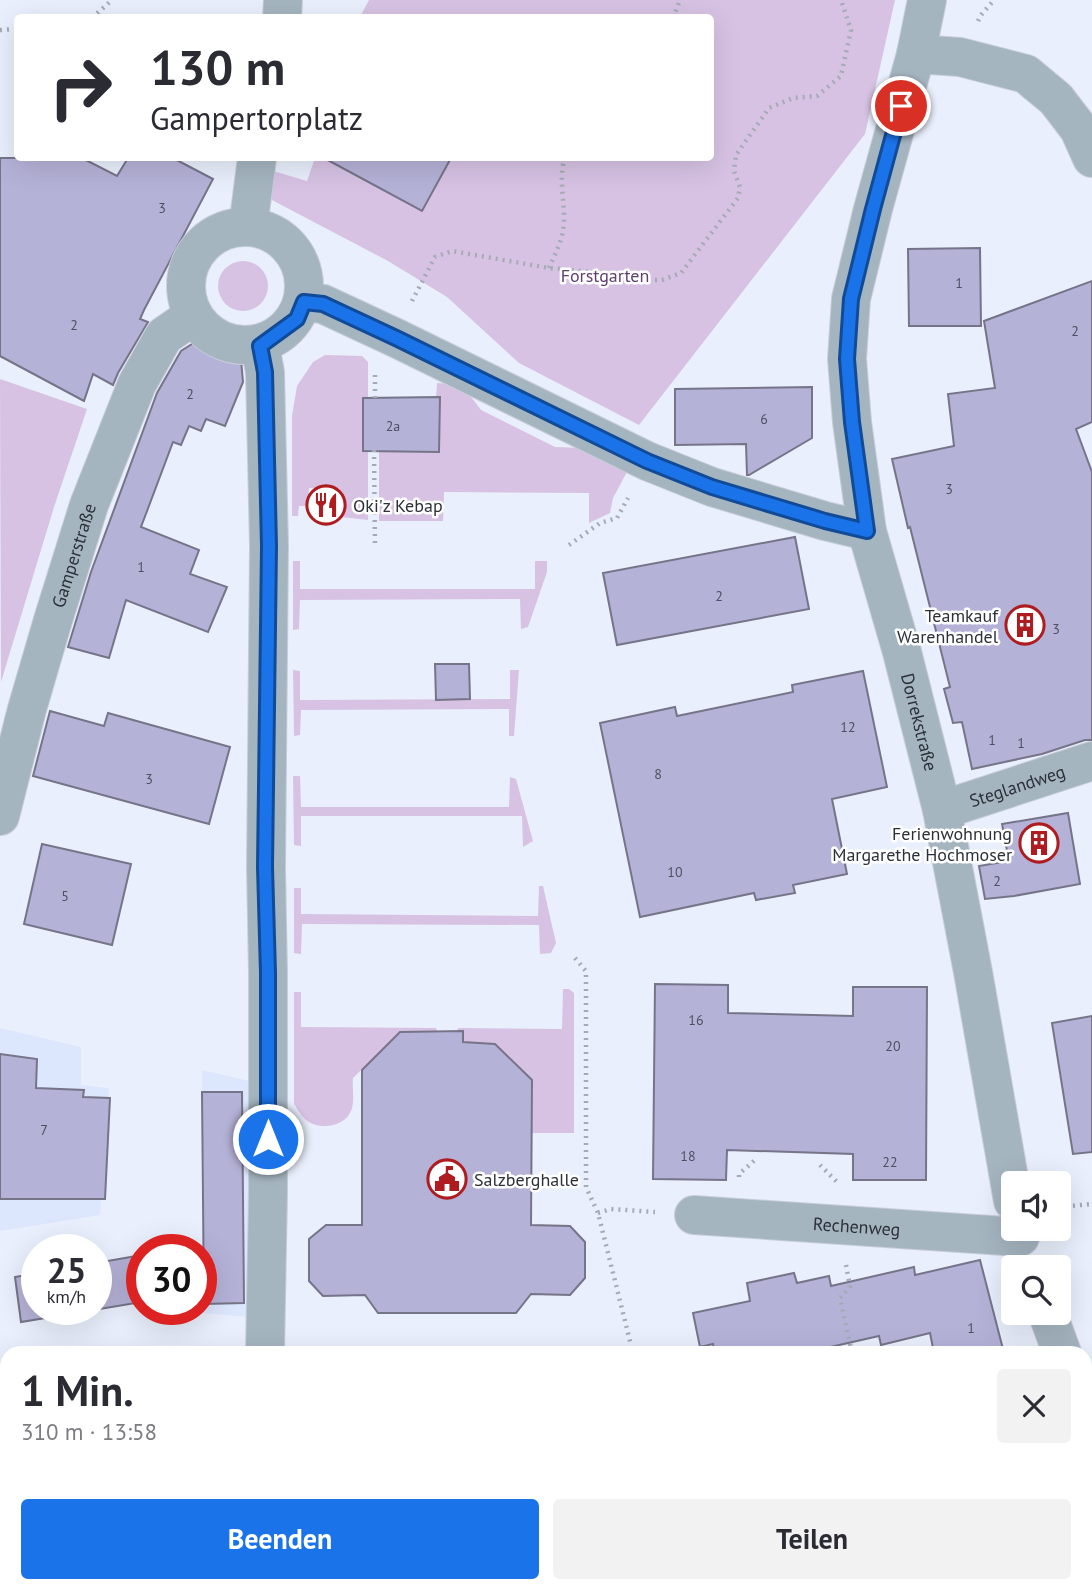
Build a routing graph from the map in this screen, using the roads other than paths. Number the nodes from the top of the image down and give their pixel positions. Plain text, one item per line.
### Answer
1 (927, 0) edge
2 (916, 54) junction
3 (1092, 158) edge
4 (257, 161) edge
5 (248, 227) junction
6 (304, 302) junction
7 (193, 316) junction
8 (260, 346) junction
9 (867, 531) junction
10 (14, 704) edge
11 (1092, 761) edge
12 (942, 810) junction
13 (0, 816) edge
14 (1009, 1171) edge
15 (694, 1215) dead end
16 (1001, 1233) edge
17 (1052, 1325) edge
18 (265, 1346) edge
19 (1059, 1346) edge

1 - 2 street, Dorrekstraße
2 - 3 street
2 - 9 street, Dorrekstraße
4 - 5 street
5 - 6 street
5 - 7 street
6 - 8 street
6 - 9 street
7 - 8 street
7 - 10 street, Gamperstraße
8 - 18 street
9 - 12 street, Dorrekstraße
10 - 13 street, Gamperstraße
11 - 12 street, Steglandweg
12 - 14 street, Dorrekstraße
15 - 16 street, Rechenweg
17 - 19 street

